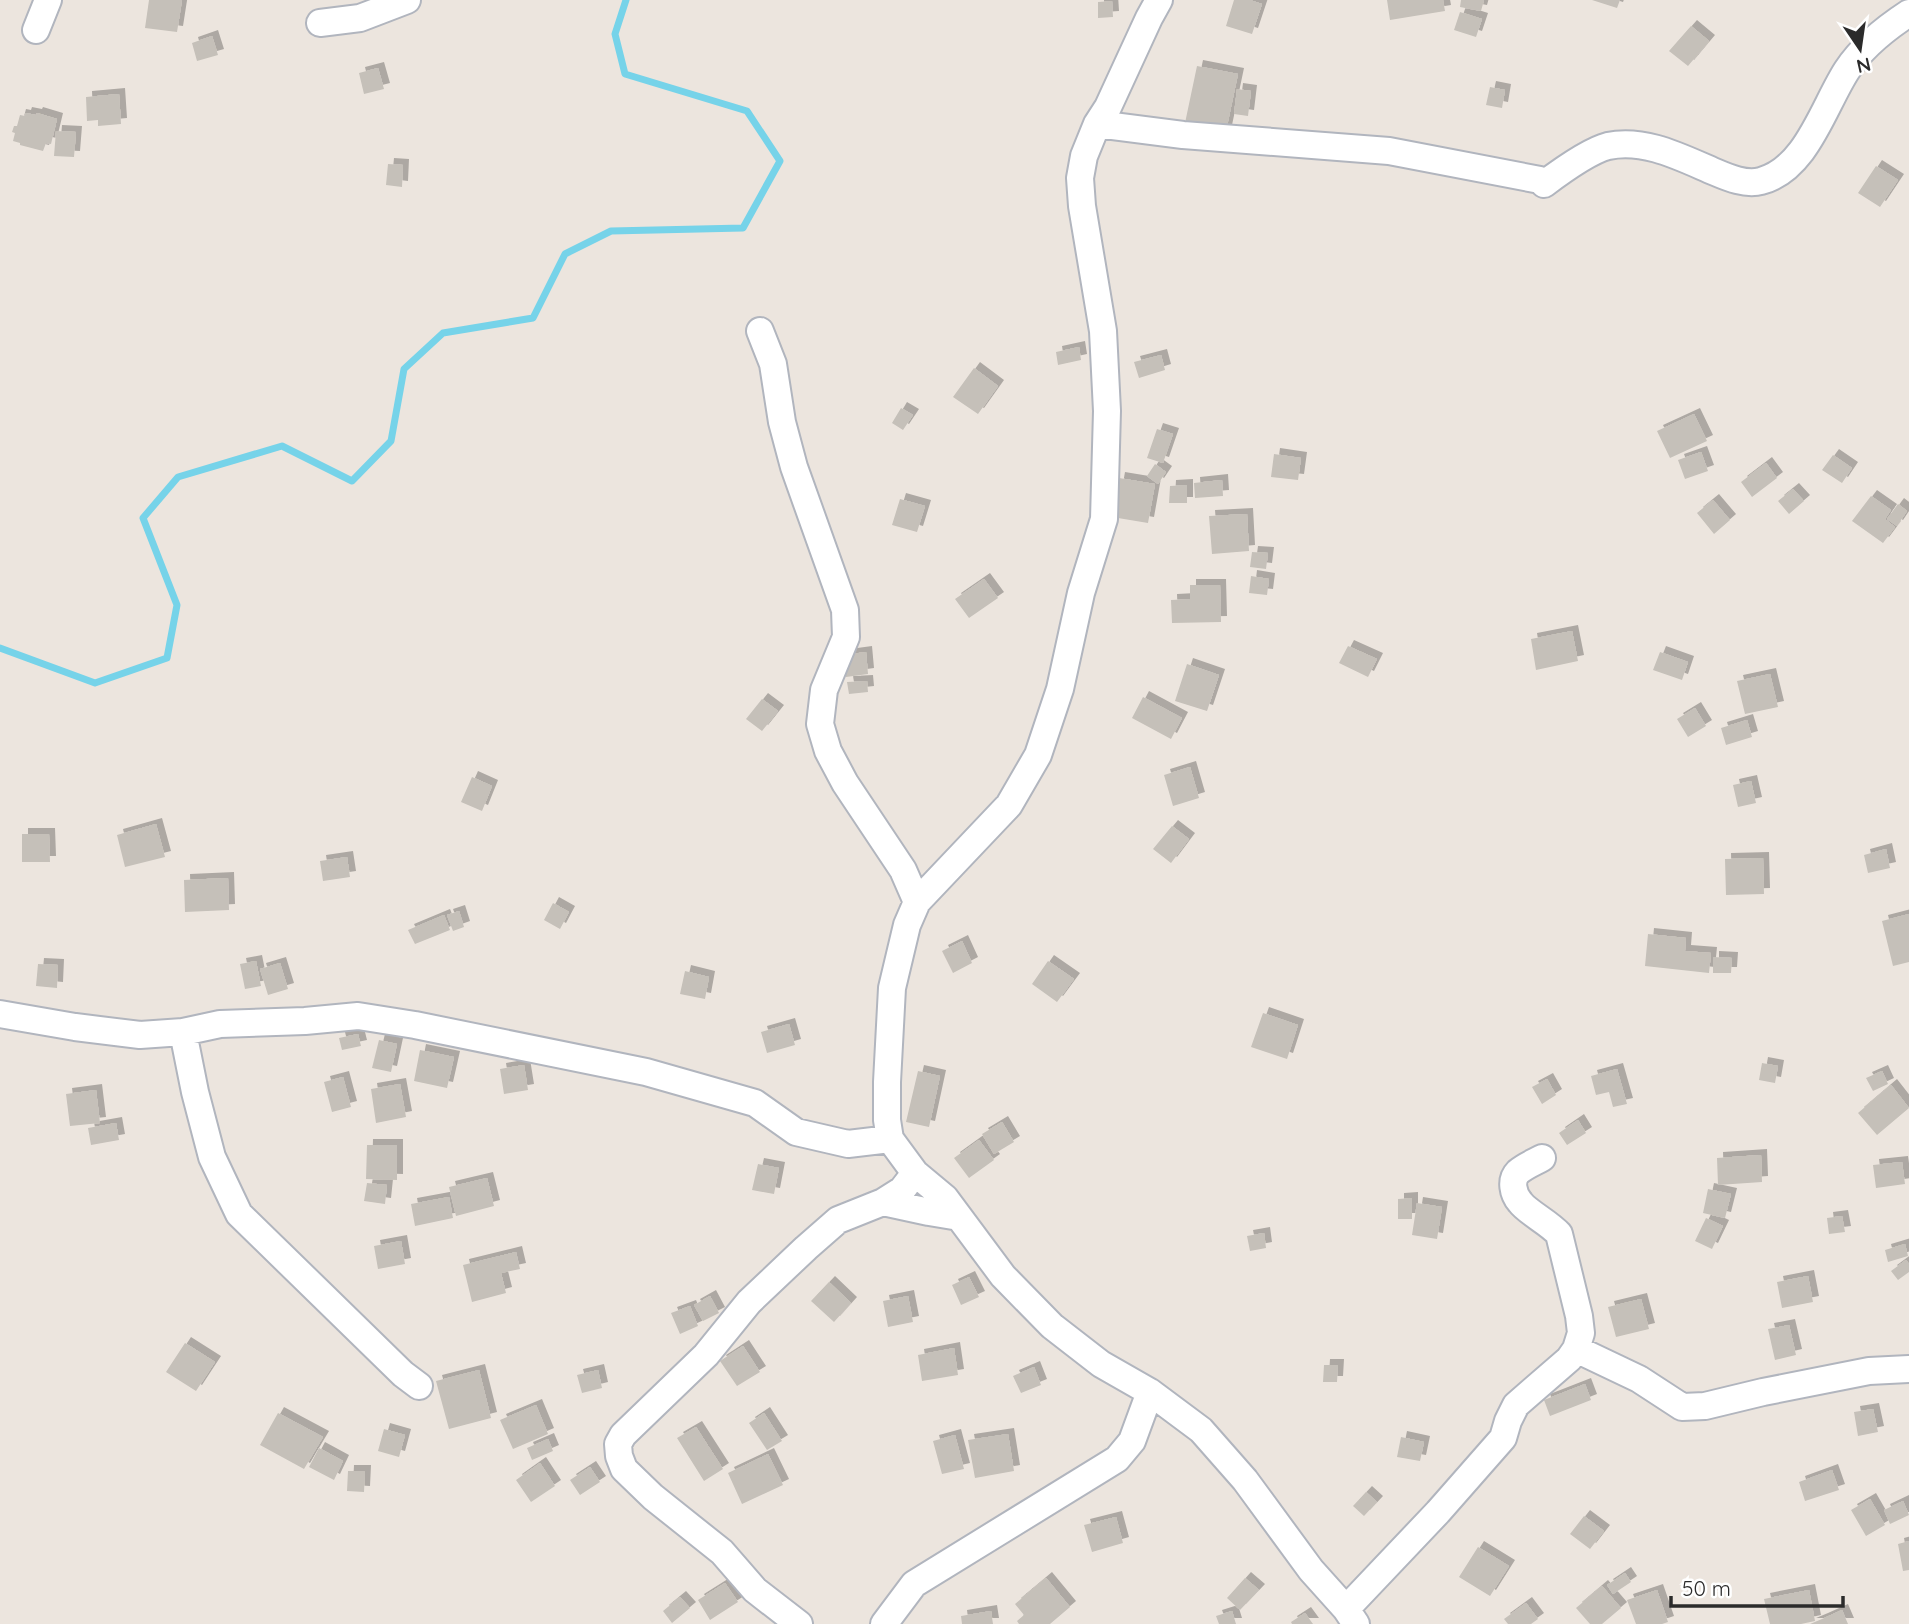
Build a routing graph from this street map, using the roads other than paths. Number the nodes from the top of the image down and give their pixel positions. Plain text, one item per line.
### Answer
1 (48, 0) edge
2 (407, 0) edge
3 (1159, 0) edge
4 (1909, 13) edge
5 (320, 23) dead end
6 (37, 30) dead end
7 (1097, 124) junction
8 (760, 331) dead end
9 (917, 902) junction
10 (0, 1014) edge
11 (183, 1032) junction
12 (890, 1139) junction
13 (1542, 1158) dead end
14 (915, 1173) junction
15 (883, 1202) junction
16 (959, 1217) junction
17 (1576, 1349) junction
18 (1909, 1369) edge
19 (419, 1386) dead end
20 (1150, 1392) junction
21 (1351, 1616) edge
22 (799, 1624) edge
23 (884, 1624) edge

1 - 6 street
2 - 5 street
3 - 7 street
4 - 7 street
7 - 9 street
8 - 9 street
9 - 12 street
10 - 11 street
11 - 12 street
11 - 19 street
12 - 14 street
13 - 17 street
14 - 15 street
14 - 16 street
15 - 16 street
15 - 22 street
16 - 20 street
17 - 18 street
17 - 21 street
20 - 21 street
20 - 23 street

